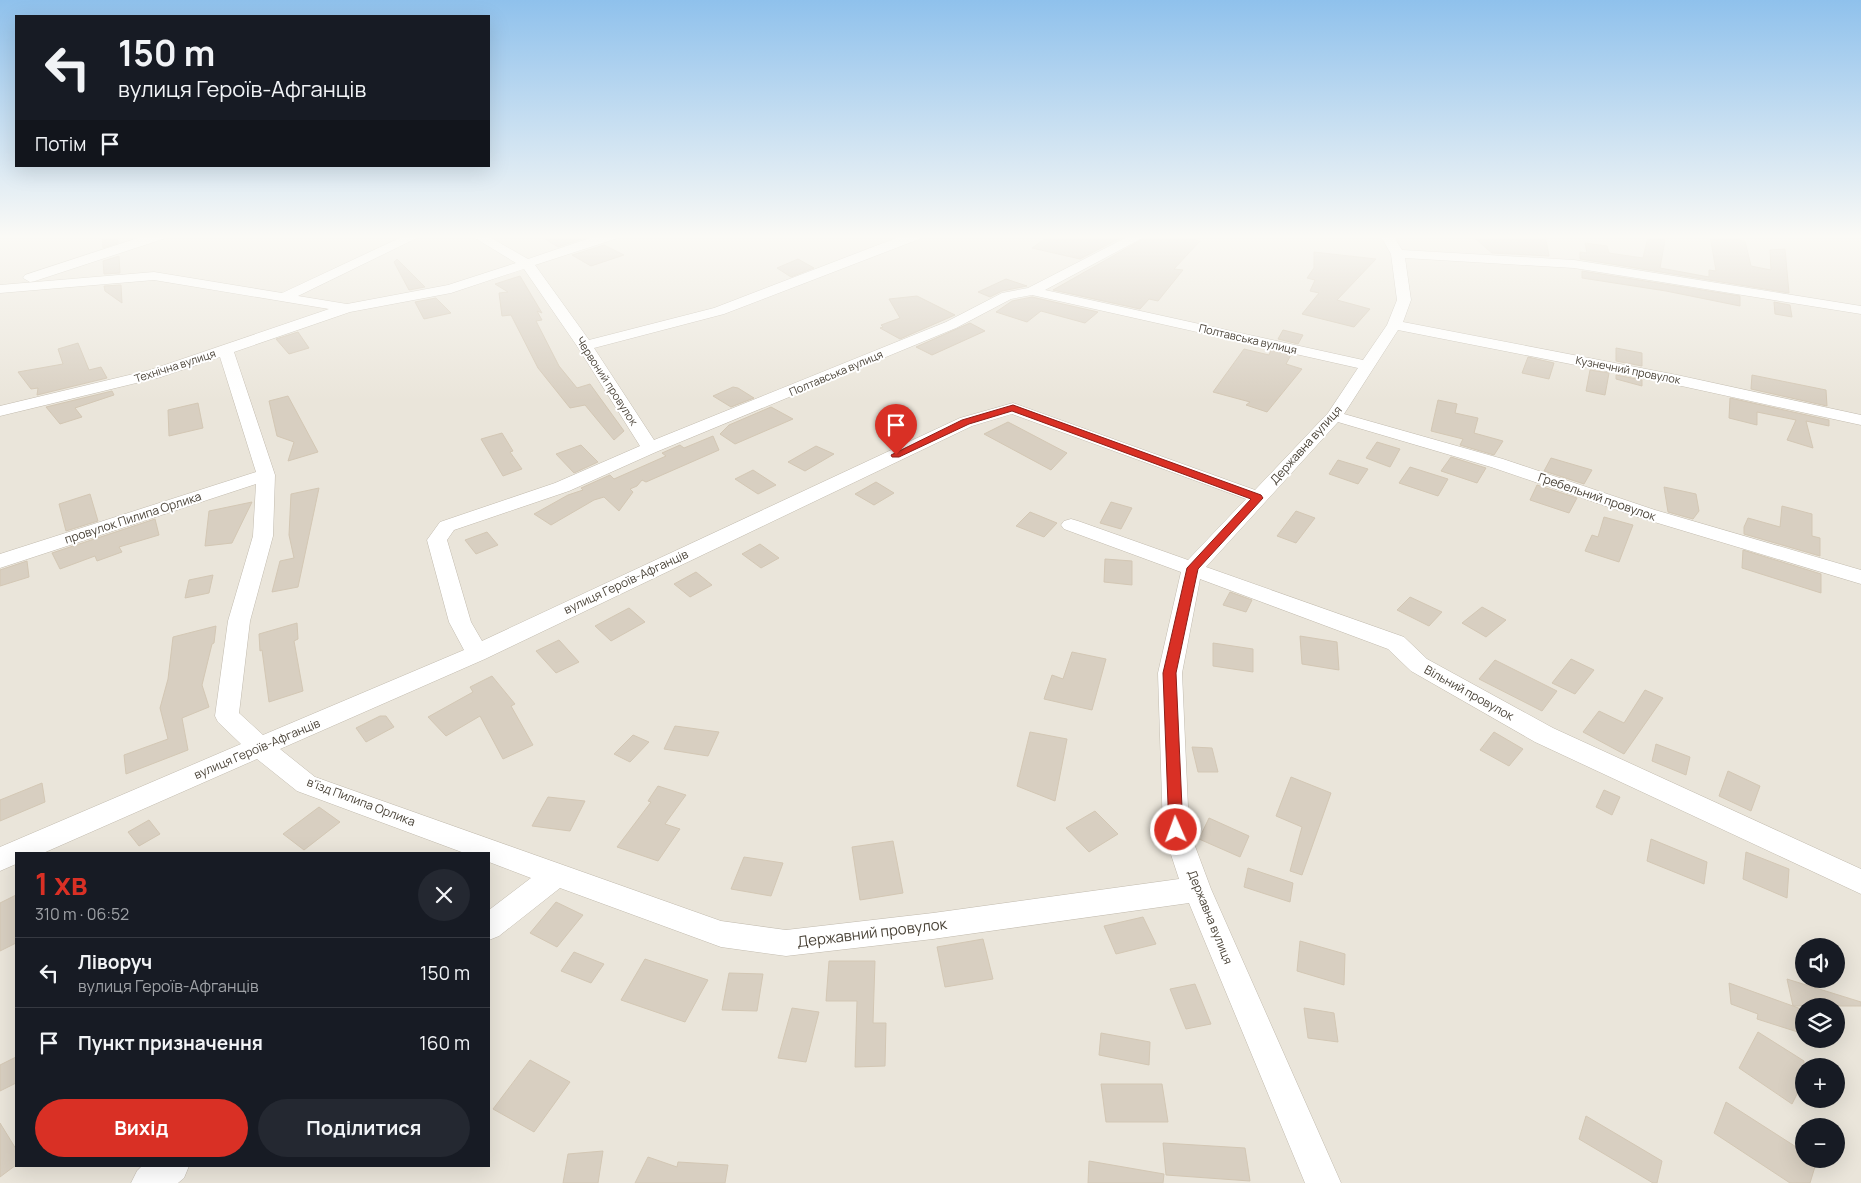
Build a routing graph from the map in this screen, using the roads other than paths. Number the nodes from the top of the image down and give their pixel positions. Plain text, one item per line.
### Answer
1 (237, 290) edge
2 (299, 290) edge
3 (444, 290) edge
4 (545, 290) edge
5 (773, 290) edge
6 (1403, 290) edge
7 (1738, 290) edge
8 (1032, 291) joint
9 (282, 298) junction
10 (347, 308) junction
11 (1861, 310) edge
12 (1394, 325) junction
13 (584, 346) junction
14 (226, 350) junction
15 (1366, 365) junction
16 (0, 412) edge
17 (1334, 416) junction
18 (1861, 420) edge
19 (650, 448) junction
20 (266, 475) junction
21 (1258, 498) junction
22 (1071, 525) dead end
23 (0, 561) edge
24 (1192, 568) junction
25 (1861, 577) edge
26 (477, 653) junction
27 (262, 748) junction
28 (17, 852) edge
29 (15, 853) edge
30 (0, 859) edge
31 (557, 874) junction
32 (1861, 882) edge
33 (1197, 889) junction
34 (490, 926) edge
35 (171, 1167) edge
36 (149, 1183) edge
37 (1323, 1183) edge

1 - 9 street
2 - 9 street
3 - 10 street
4 - 13 street, Червоний провулок
5 - 13 street
6 - 12 street, Державна вулиця
7 - 11 street
8 - 15 street, Полтавська вулиця
8 - 19 street, Полтавська вулиця
9 - 10 street
10 - 14 street, Технічна вулиця
12 - 15 street, Державна вулиця
12 - 18 street, Кузнечний провулок
13 - 19 street, Червоний провулок
14 - 16 street, Технічна вулиця
14 - 20 street, в'їзд Пилипа Орлика
15 - 17 street, Державна вулиця
17 - 21 street, Державна вулиця
17 - 25 street, Гребельний провулок
19 - 26 street, Полтавська вулиця
20 - 23 street, провулок Пилипа Орлика
20 - 27 street, в'їзд Пилипа Орлика
21 - 24 street, Державна вулиця
21 - 26 street, вулиця Героїв-Афганців
22 - 24 street, Вільний провулок
24 - 32 street, Вільний провулок
24 - 33 street, Державна вулиця
26 - 27 street, вулиця Героїв-Афганців
27 - 28 street, вулиця Героїв-Афганців
27 - 31 street, в'їзд Пилипа Орлика
29 - 30 street, вулиця Героїв-Афганців
31 - 33 street, Державний провулок
31 - 34 street
33 - 37 street, Державна вулиця
35 - 36 street

